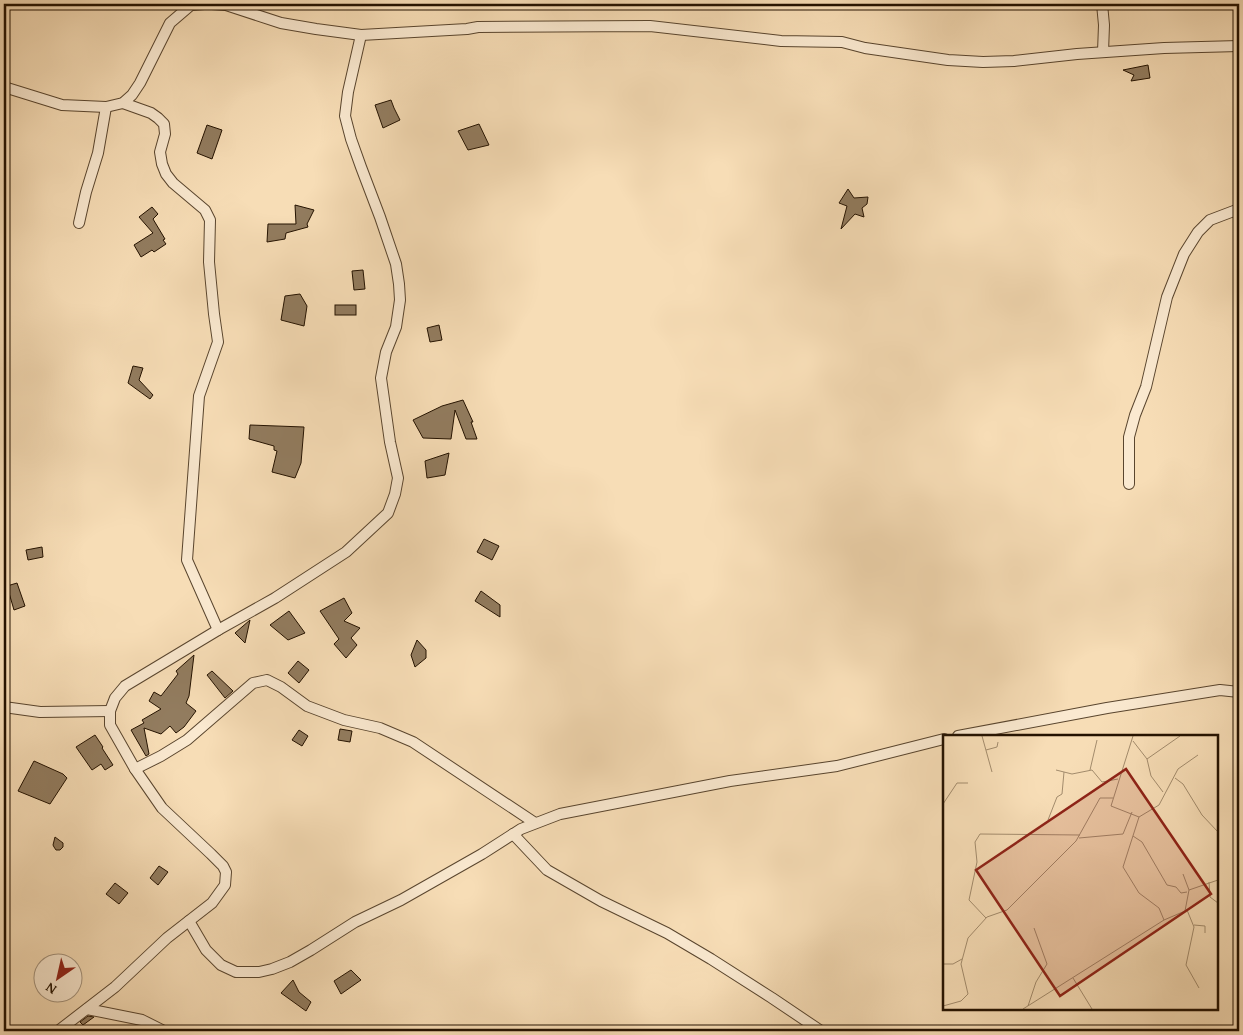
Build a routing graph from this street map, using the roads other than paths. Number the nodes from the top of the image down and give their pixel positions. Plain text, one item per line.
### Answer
1 (6, 4) edge
2 (191, 4) edge
3 (204, 4) edge
4 (212, 4) edge
5 (1102, 4) edge
6 (4, 8) edge
7 (361, 35) junction
8 (1239, 46) edge
9 (1103, 52) junction
10 (4, 87) edge
11 (123, 104) junction
12 (106, 107) junction
13 (1239, 209) edge
14 (79, 224) dead end
15 (1129, 484) dead end
16 (218, 630) junction
17 (1239, 692) edge
18 (4, 707) edge
19 (110, 711) junction
20 (963, 735) edge
21 (943, 739) edge
22 (135, 770) junction
23 (535, 824) junction
24 (513, 834) junction
25 (190, 921) junction
26 (87, 1009) junction
27 (58, 1031) edge
28 (164, 1031) edge
29 (821, 1031) edge

1 - 6 street
2 - 3 street
2 - 11 street
4 - 7 street
5 - 9 street
7 - 9 street
7 - 16 street
8 - 9 street
10 - 12 street
11 - 12 street
11 - 16 street
12 - 14 street
13 - 15 street
16 - 19 street
17 - 20 street
18 - 19 street
19 - 22 street
21 - 23 street
22 - 23 street
22 - 25 street
23 - 24 street
24 - 25 street
24 - 29 street
25 - 26 street
26 - 27 street
26 - 28 street

